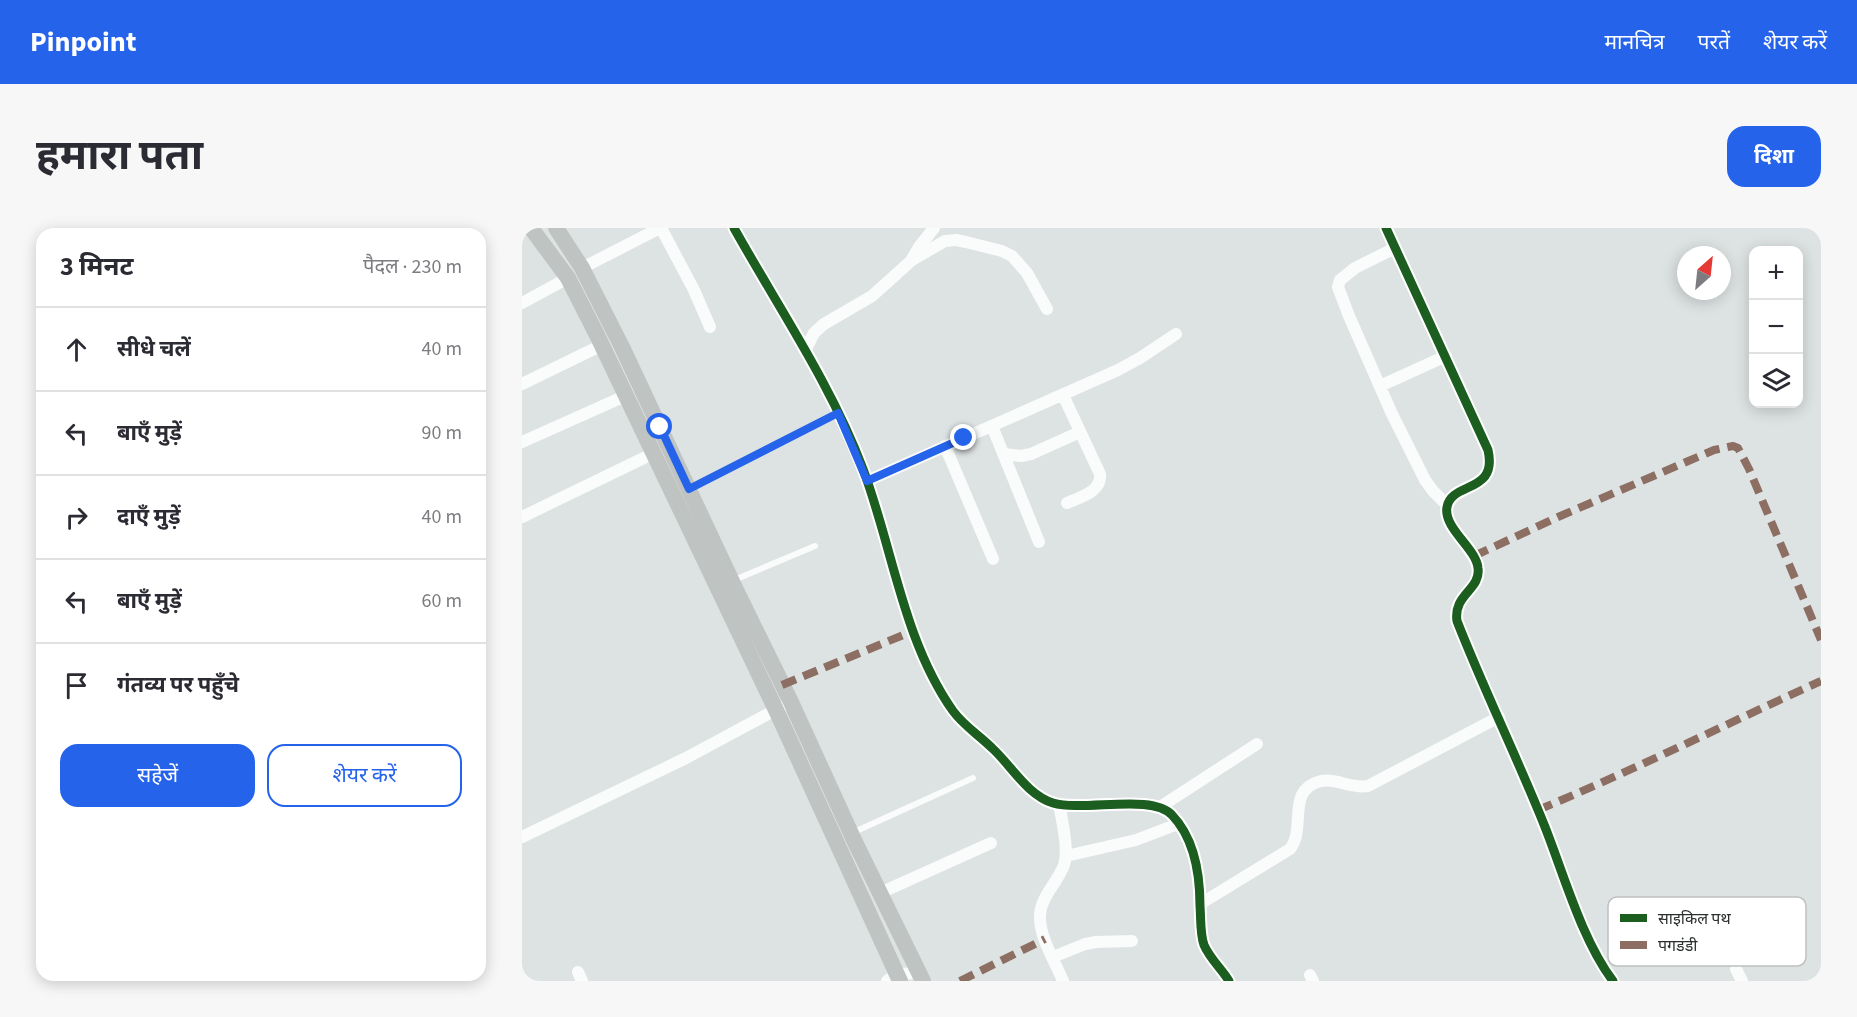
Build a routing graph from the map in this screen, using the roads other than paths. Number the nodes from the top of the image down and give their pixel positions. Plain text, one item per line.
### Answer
1 (531, 228) edge
2 (556, 228) edge
3 (660, 228) edge
4 (734, 228) edge
5 (934, 228) edge
6 (1386, 228) edge
7 (1395, 248) junction
8 (912, 260) junction
9 (582, 267) junction
10 (568, 278) junction
11 (522, 303) edge
12 (1047, 309) dead end
13 (710, 327) dead end
14 (1176, 334) dead end
15 (602, 345) junction
16 (805, 351) junction
17 (1446, 356) junction
18 (522, 384) edge
19 (1380, 386) junction
20 (1063, 395) junction
21 (626, 396) junction
22 (838, 413) junction
23 (992, 426) junction
24 (1080, 432) junction
25 (522, 442) edge
26 (945, 446) junction
27 (652, 454) junction
28 (1004, 454) junction
29 (867, 481) junction
30 (689, 489) junction
31 (1067, 503) dead end
32 (1447, 506) junction
33 (522, 517) edge
34 (1039, 542) dead end
35 (815, 546) dead end
36 (993, 559) dead end
37 (731, 581) junction
38 (783, 706) junction
39 (1499, 717) junction
40 (1257, 744) dead end
41 (974, 778) dead end
42 (1059, 804) junction
43 (1160, 807) junction
44 (1178, 824) junction
45 (851, 834) junction
46 (522, 837) edge
47 (991, 843) dead end
48 (1066, 856) junction
49 (880, 893) junction
50 (1200, 904) junction
51 (1132, 940) dead end
52 (1053, 957) junction
53 (1736, 969) dead end
54 (903, 974) edge
55 (1063, 981) edge
56 (1230, 981) edge
57 (1613, 981) edge
58 (1742, 981) edge

1 - 10 street
2 - 9 street
3 - 9 street
3 - 13 street
4 - 16 street
5 - 8 street
6 - 7 street
7 - 17 street
7 - 19 street
8 - 12 street
8 - 16 street
9 - 30 street
10 - 11 street
10 - 15 street
14 - 20 street
15 - 18 street
15 - 21 street
16 - 22 street
17 - 19 street
17 - 32 street
19 - 32 street
20 - 23 street
20 - 24 street
21 - 25 street
21 - 27 street
22 - 29 street
22 - 30 lane
23 - 26 street
23 - 28 street
24 - 28 street
24 - 31 street
26 - 29 street
26 - 36 street
27 - 33 street
27 - 38 street
28 - 34 street
29 - 42 street
30 - 37 street
32 - 39 street
35 - 37 lane
37 - 38 street
38 - 45 street
38 - 46 street
38 - 54 street
39 - 50 street
39 - 57 street
40 - 43 street
41 - 45 lane
42 - 43 street
42 - 48 street
43 - 44 street
44 - 48 street
44 - 50 street
45 - 49 street
47 - 49 street
48 - 52 street
49 - 54 street
50 - 56 street
51 - 52 street
52 - 55 street
53 - 58 street

